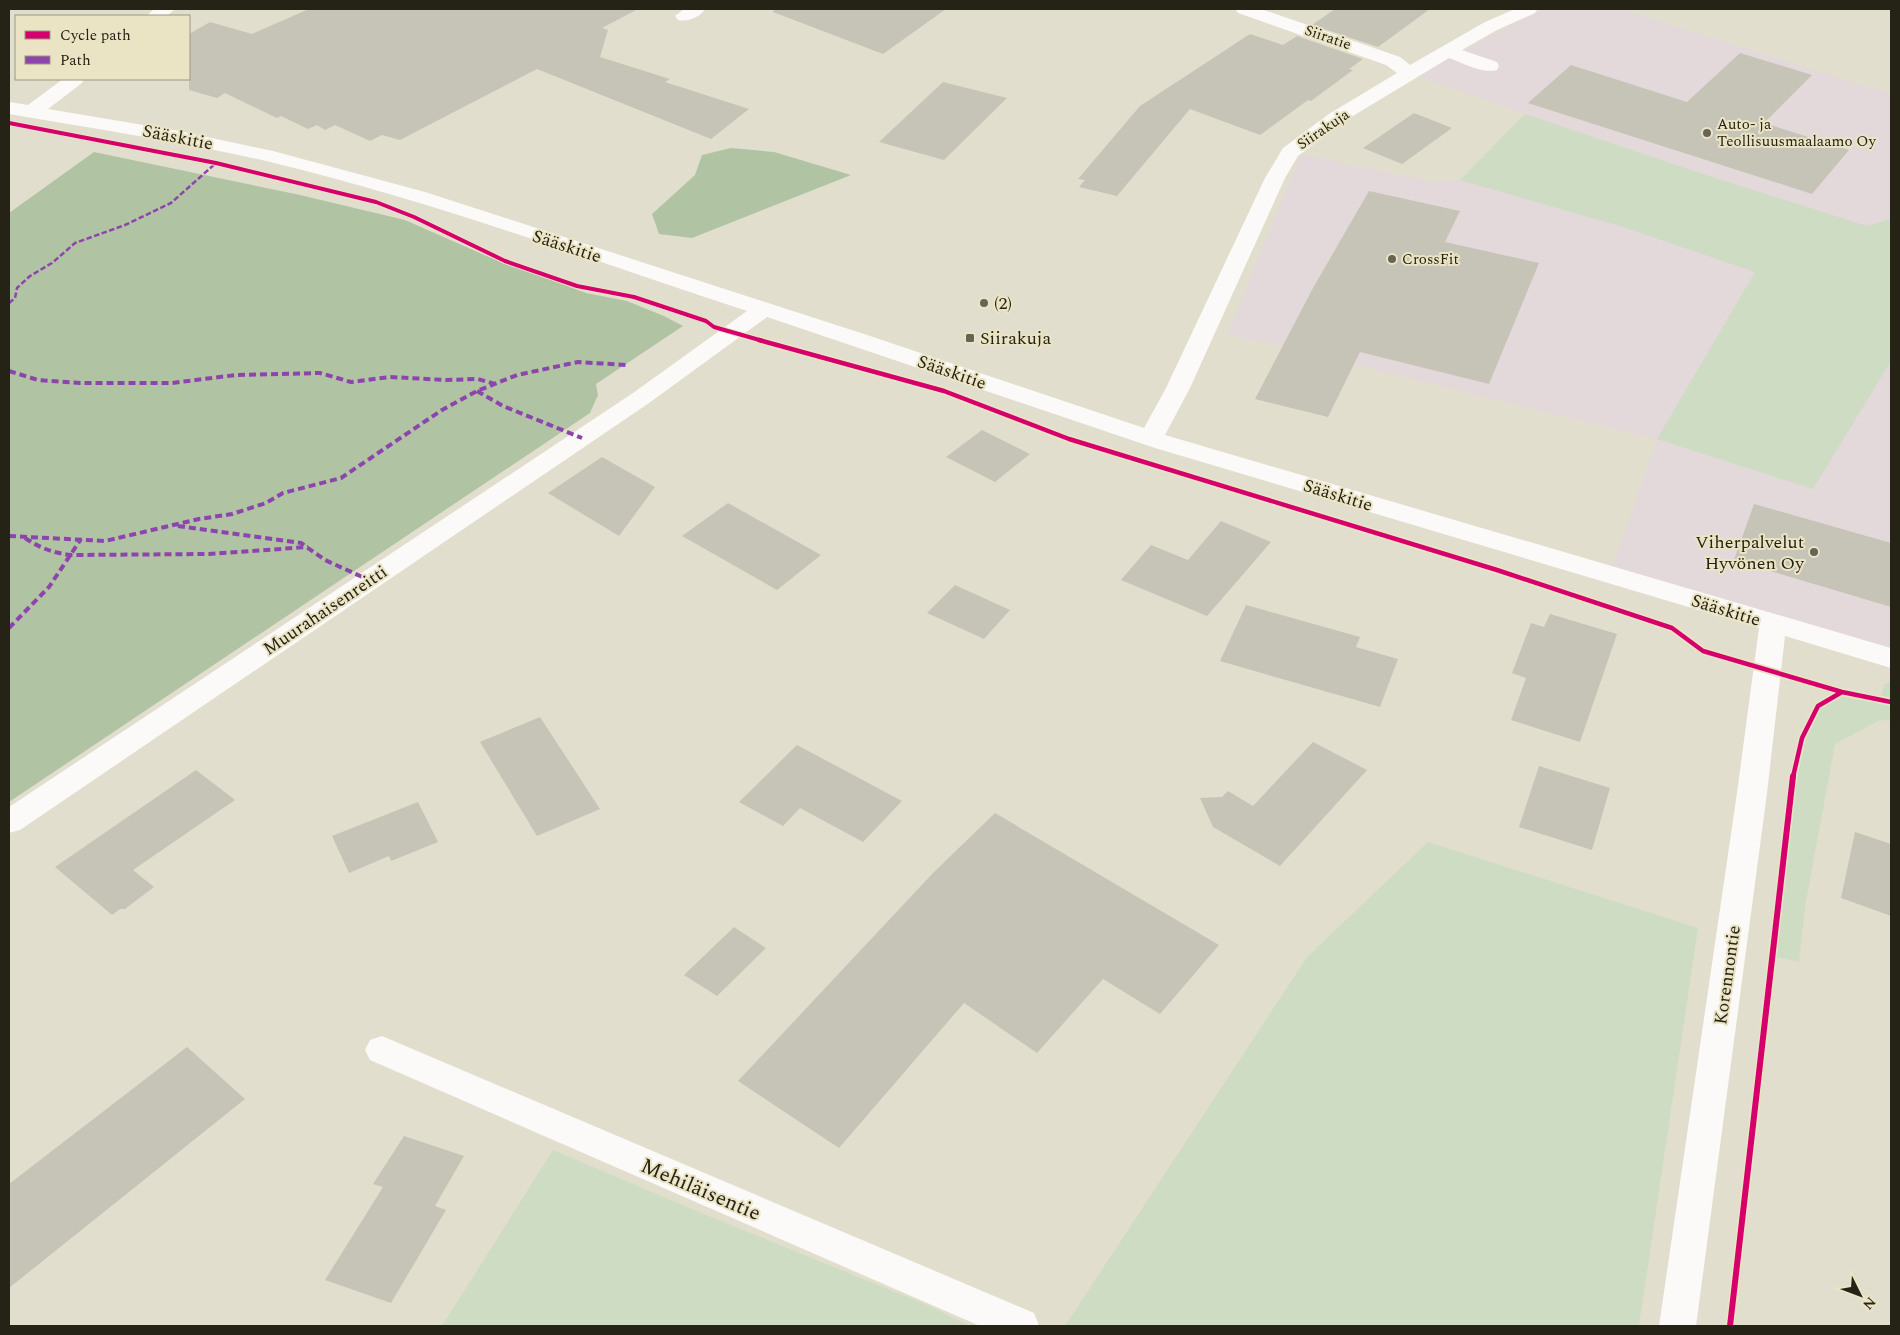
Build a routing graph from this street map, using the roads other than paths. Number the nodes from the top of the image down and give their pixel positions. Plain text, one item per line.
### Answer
1 (1244, 9) edge
2 (1522, 10) edge
3 (1447, 51) junction
4 (1490, 66) dead end
5 (1408, 73) junction
6 (75, 80) edge
7 (9, 108) edge
8 (31, 112) junction
9 (764, 309) junction
10 (1151, 438) junction
11 (1773, 624) junction
12 (1891, 658) edge
13 (9, 822) edge
14 (382, 1050) dead end
15 (1021, 1326) edge
16 (1678, 1326) edge

1 - 5 street, Siiratie
2 - 3 street, Siirakuja
3 - 4 street
3 - 5 street, Siirakuja
5 - 10 street, Siirakuja
6 - 8 street
7 - 8 street, Sääskitie
8 - 9 street, Sääskitie
9 - 10 street, Sääskitie
9 - 13 street, Muurahaisenreitti
10 - 11 street, Sääskitie
11 - 12 street, Sääskitie
11 - 16 street, Korennontie
14 - 15 street, Mehiläisentie

